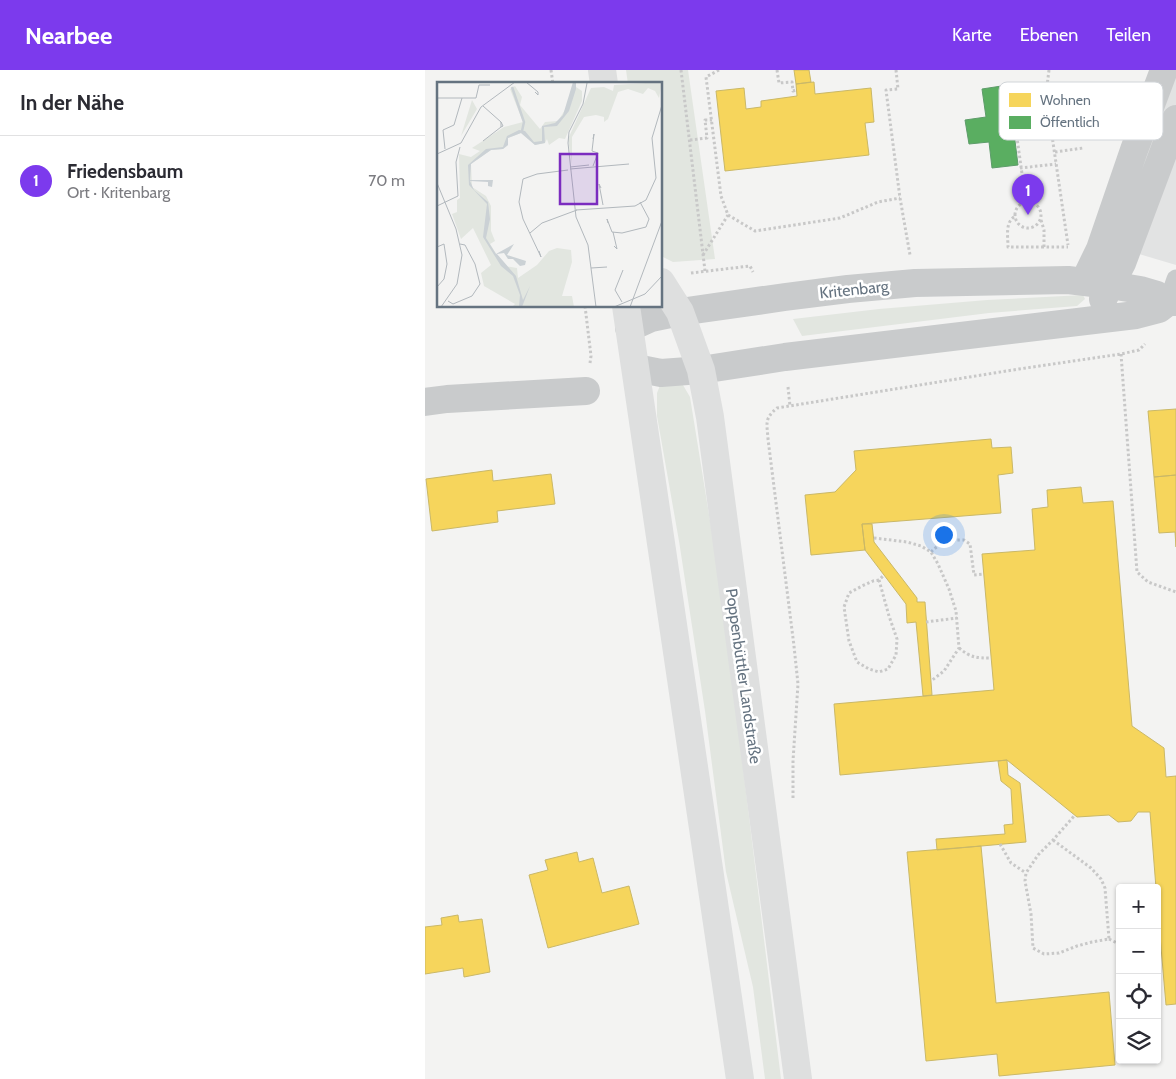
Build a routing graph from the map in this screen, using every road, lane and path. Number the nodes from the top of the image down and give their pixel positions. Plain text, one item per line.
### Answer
1 (681, 70) edge
2 (719, 70) edge
3 (777, 70) edge
4 (896, 70) edge
5 (1164, 70) edge
6 (1160, 82) edge
7 (796, 90) dead end
8 (712, 120) junction
9 (1176, 120) edge
10 (689, 140) junction
11 (1017, 140) edge
12 (1053, 140) edge
13 (1138, 140) edge
14 (1083, 148) dead end
15 (1055, 152) junction
16 (1056, 164) junction
17 (1020, 168) junction
18 (901, 198) junction
19 (1026, 202) junction
20 (728, 215) junction
21 (1014, 217) junction
22 (1041, 219) junction
23 (1069, 246) junction
24 (1044, 247) junction
25 (703, 255) junction
26 (705, 271) dead end
27 (1076, 281) junction
28 (915, 283) junction
29 (1110, 284) junction
30 (663, 285) edge
31 (1173, 294) edge
32 (585, 308) edge
33 (680, 312) junction
34 (628, 317) edge
35 (1087, 320) junction
36 (1146, 343) dead end
37 (1121, 354) junction
38 (591, 356) dead end
39 (636, 368) junction
40 (701, 370) junction
41 (586, 391) dead end
42 (425, 402) edge
43 (874, 538) dead end
44 (931, 552) junction
45 (984, 574) dead end
46 (884, 575) dead end
47 (879, 580) junction
48 (1176, 592) edge
49 (957, 618) junction
50 (926, 622) dead end
51 (959, 648) junction
52 (991, 658) dead end
53 (931, 681) dead end
54 (793, 800) dead end
55 (1075, 815) dead end
56 (1053, 840) junction
57 (1000, 844) dead end
58 (1026, 873) junction
59 (1109, 939) junction
60 (1116, 942) edge
61 (740, 1079) edge
62 (798, 1079) edge

1 - 10 path
2 - 8 path
3 - 7 path
4 - 18 path
5 - 6 street
8 - 10 path
8 - 20 path
9 - 29 street
10 - 25 path
11 - 17 path
12 - 15 path
13 - 27 street
14 - 15 path
15 - 16 path
16 - 17 path
16 - 23 path
17 - 19 path
18 - 20 path
18 - 28 path
19 - 21 path
19 - 22 path
20 - 25 path
21 - 22 path
21 - 24 path
22 - 24 path
23 - 24 path
23 - 27 path
25 - 26 path
27 - 28 street, Kritenbarg
27 - 29 street, Kritenbarg
28 - 33 street, Kritenbarg
29 - 31 street, Kritenbarg
29 - 35 street
30 - 33 main road, Poppenbüttler Landstraße
31 - 35 street, Kritenbarg
32 - 38 path
33 - 34 street, Kritenbarg
33 - 40 main road, Poppenbüttler Landstraße
34 - 39 main road
35 - 40 street, Kritenbarg
36 - 37 path
37 - 48 path
37 - 54 path
39 - 40 street, Kritenbarg
39 - 61 main road
40 - 62 main road, Poppenbüttler Landstraße
41 - 42 street
43 - 44 path
44 - 45 path
44 - 49 path
46 - 47 path
47 - 47 path
49 - 50 path
49 - 51 path
51 - 52 path
51 - 53 path
55 - 56 path
56 - 58 path
56 - 59 path
57 - 58 path
58 - 59 path
59 - 60 path

